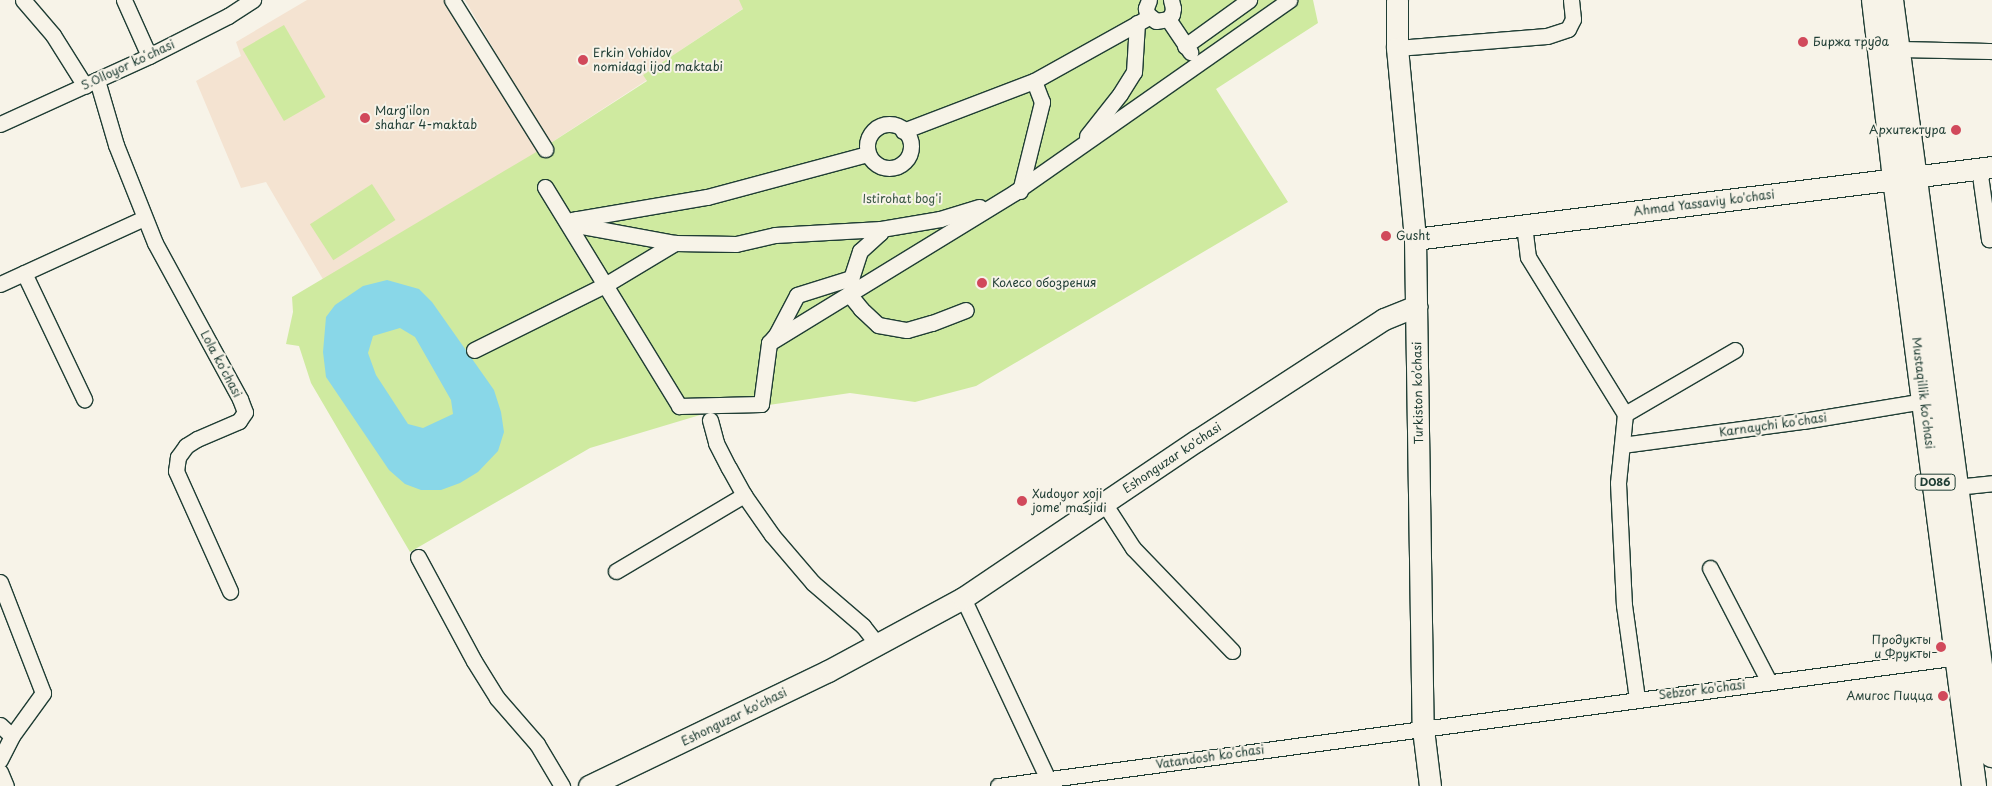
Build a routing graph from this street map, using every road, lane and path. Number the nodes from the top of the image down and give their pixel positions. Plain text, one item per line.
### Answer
1 (22, 0) edge
2 (124, 0) edge
3 (253, 0) edge
4 (452, 0) edge
5 (1149, 0) edge
6 (1171, 0) edge
7 (1249, 0) edge
8 (1289, 0) edge
9 (1397, 0) edge
10 (1571, 0) edge
11 (1874, 0) edge
12 (1891, 0) edge
13 (1168, 19) junction
14 (1143, 20) junction
15 (1185, 46) junction
16 (1397, 48) junction
17 (1897, 49) junction
18 (1992, 51) edge
19 (149, 56) junction
20 (1197, 64) junction
21 (1034, 81) junction
22 (91, 83) junction
23 (0, 124) edge
24 (903, 131) junction
25 (545, 149) dead end
26 (1076, 149) junction
27 (867, 154) junction
28 (1986, 167) edge
29 (1904, 178) junction
30 (545, 187) dead end
31 (1017, 193) junction
32 (144, 218) junction
33 (571, 220) junction
34 (1524, 225) junction
35 (881, 229) junction
36 (1415, 239) junction
37 (1992, 239) edge
38 (675, 244) junction
39 (24, 272) junction
40 (852, 278) junction
41 (0, 284) edge
42 (605, 285) junction
43 (848, 294) junction
44 (1417, 306) junction
45 (966, 310) dead end
46 (770, 343) junction
47 (474, 350) dead end
48 (1735, 350) dead end
49 (84, 399) dead end
50 (1924, 401) junction
51 (1625, 414) junction
52 (710, 420) dead end
53 (1622, 445) junction
54 (1992, 483) edge
55 (1956, 487) junction
56 (744, 495) junction
57 (1104, 503) junction
58 (418, 557) dead end
59 (1710, 568) dead end
60 (616, 571) dead end
61 (0, 582) edge
62 (230, 591) dead end
63 (963, 598) junction
64 (877, 644) junction
65 (1232, 650) dead end
66 (1977, 661) edge
67 (1769, 682) junction
68 (1637, 699) junction
69 (0, 725) edge
70 (1446, 726) joint
71 (1423, 729) junction
72 (12, 736) junction
73 (1992, 755) edge
74 (0, 760) edge
75 (0, 772) edge
76 (1050, 782) edge
77 (6, 786) edge
78 (562, 786) edge
79 (589, 786) edge
80 (998, 786) edge
81 (1430, 786) edge
82 (1974, 786) edge

1 - 22 street, Lola koʻchasi
2 - 19 street
3 - 19 street, S.Olloyor koʻchasi
4 - 25 street
5 - 14 street
6 - 13 street
7 - 15 street
8 - 20 street
9 - 16 main road, Turkiston ko’chasi
10 - 16 street
11 - 29 main road, Mustaqillik koʻchasi / D086
12 - 17 main road, Mustaqillik koʻchasi / D086
13 - 14 street
13 - 15 street
14 - 21 street
14 - 26 street
15 - 20 street
16 - 36 main road, Turkiston ko’chasi
17 - 18 street
17 - 29 main road, Mustaqillik koʻchasi / D086
19 - 22 street, S.Olloyor koʻchasi
20 - 26 street
21 - 24 street
21 - 31 street
22 - 23 street, S.Olloyor koʻchasi
22 - 32 street, Lola koʻchasi
24 - 27 street
24 - 27 street
26 - 31 street
27 - 33 street
28 - 29 main road, Ahmad Yassaviy ko'chasi
28 - 37 street
29 - 34 main road, Ahmad Yassaviy ko'chasi
29 - 50 main road, Mustaqillik koʻchasi / D086
29 - 55 main road, Mustaqillik koʻchasi / D086
30 - 33 street
31 - 35 street
31 - 43 street
32 - 39 street
32 - 62 street, Lola koʻchasi
33 - 38 street
33 - 42 street
34 - 36 main road, Ahmad Yassaviy ko'chasi
34 - 51 street
35 - 38 street
35 - 40 street
36 - 44 main road, Turkiston ko’chasi
38 - 42 street
39 - 41 street
39 - 49 street
40 - 43 street
40 - 46 street
42 - 46 street
42 - 47 street
43 - 45 street
43 - 46 street
44 - 57 main road, Eshonguzar ko'chasi
44 - 71 main road, Turkiston ko’chasi
48 - 51 street
50 - 53 street, Karnaychi koʻchasi
50 - 66 main road, Mustaqillik koʻchasi / D086
51 - 53 street
52 - 56 street
53 - 68 street
54 - 55 street
55 - 66 main road, Mustaqillik koʻchasi / D086
56 - 60 street
56 - 64 street
57 - 63 main road, Eshonguzar ko'chasi
57 - 65 street
58 - 78 street
59 - 67 street
61 - 72 street
63 - 64 main road, Eshonguzar ko'chasi
63 - 76 street
64 - 79 main road, Eshonguzar ko'chasi
66 - 67 street, Sebzor ko'chasi
66 - 73 main road, Mustaqillik koʻchasi / D086
66 - 82 main road, Mustaqillik koʻchasi / D086
67 - 68 street, Sebzor ko'chasi
68 - 70 street, Sebzor ko'chasi
69 - 72 street
70 - 71 street, Vatandosh koʻchasi
71 - 76 street, Vatandosh koʻchasi
71 - 81 main road, Turkiston ko’chasi
72 - 74 street
75 - 77 street
76 - 80 street, Vatandosh koʻchasi

